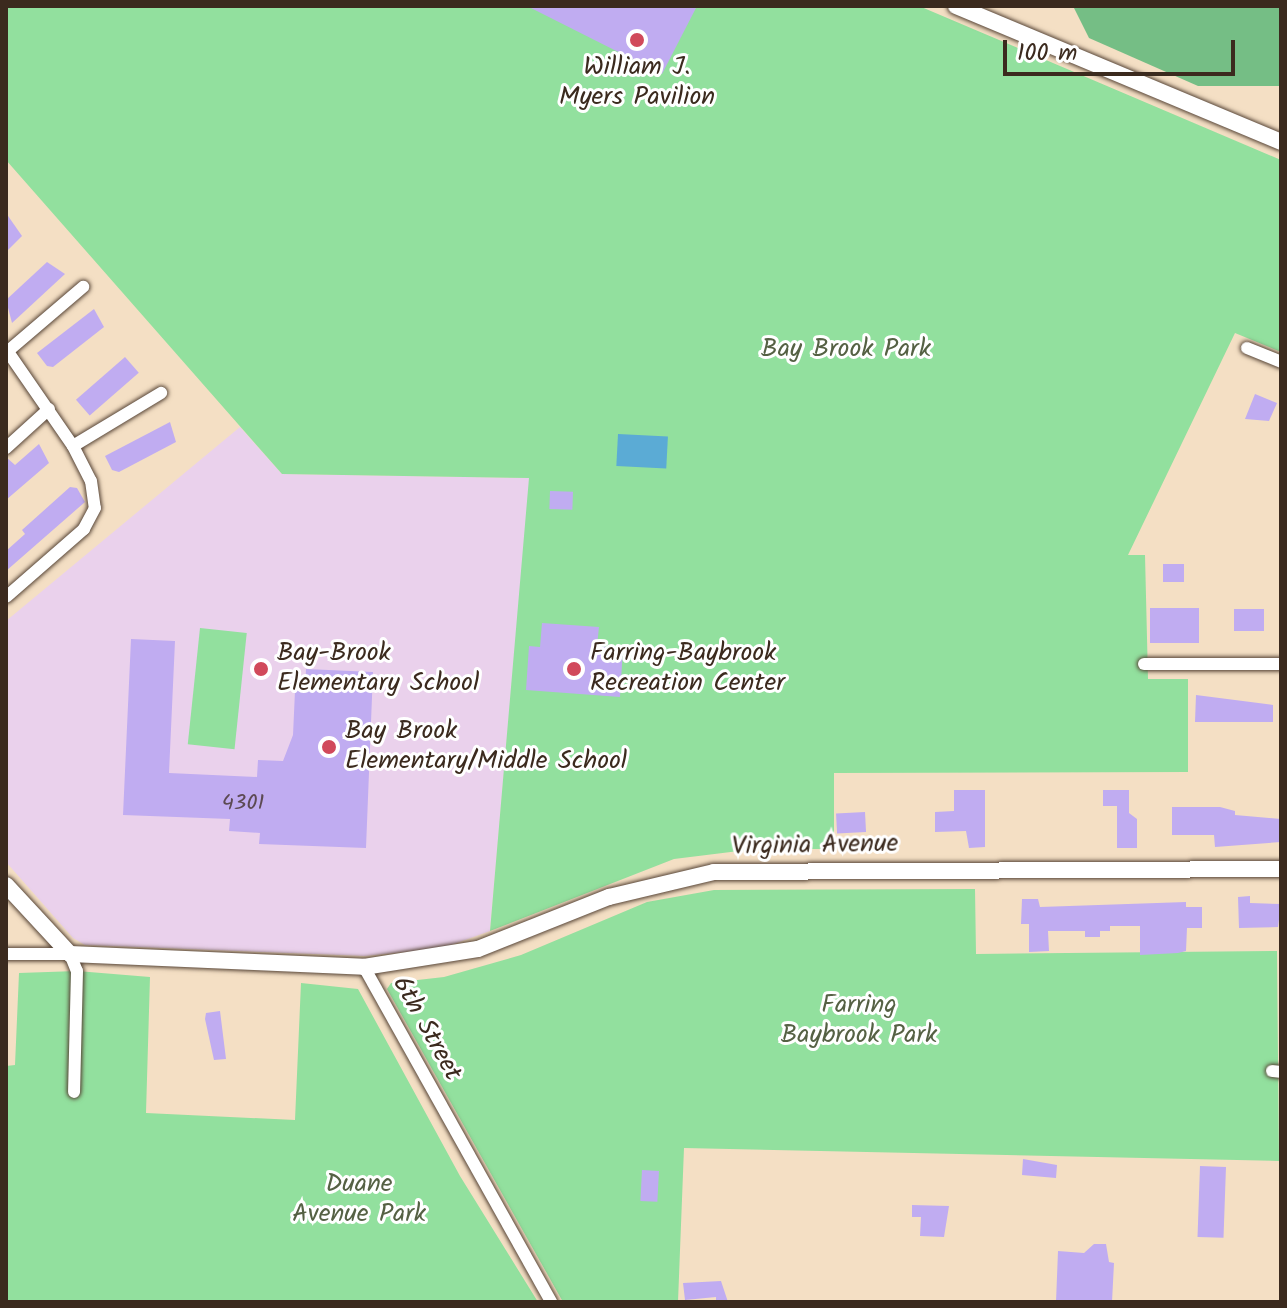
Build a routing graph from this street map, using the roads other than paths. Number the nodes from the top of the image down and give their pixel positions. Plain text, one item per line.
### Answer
1 (956, 6) edge
2 (1278, 143) edge
3 (83, 287) dead end
4 (1247, 348) dead end
5 (7, 350) edge
6 (1281, 362) edge
7 (161, 393) dead end
8 (49, 409) junction
9 (73, 446) junction
10 (6, 448) edge
11 (6, 597) edge
12 (1144, 664) dead end
13 (1281, 664) edge
14 (1281, 869) edge
15 (6, 885) edge
16 (6, 954) edge
17 (70, 954) junction
18 (364, 967) junction
19 (74, 1092) dead end
20 (551, 1302) edge

1 - 2 street
3 - 5 street
4 - 6 street
5 - 8 street
7 - 9 street
8 - 9 street
8 - 10 street
9 - 11 street
12 - 13 street
14 - 18 street, Virginia Avenue
15 - 17 street
16 - 17 street, 6th Street
17 - 18 street, 6th Street
17 - 19 street
18 - 20 street, 6th Street

